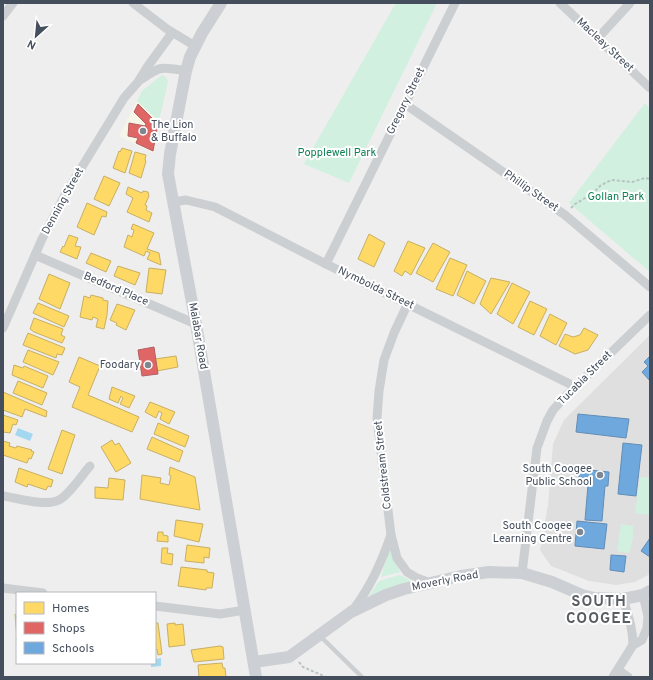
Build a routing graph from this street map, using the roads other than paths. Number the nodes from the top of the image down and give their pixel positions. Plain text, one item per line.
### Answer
1 (13, 3) edge
2 (132, 3) edge
3 (221, 3) edge
4 (455, 3) edge
5 (560, 3) edge
6 (630, 3) edge
7 (3, 16) edge
8 (172, 33) junction
9 (598, 38) junction
10 (195, 46) junction
11 (186, 71) junction
12 (138, 82) junction
13 (650, 88) edge
14 (405, 104) junction
15 (173, 202) junction
16 (35, 255) junction
17 (326, 264) junction
18 (650, 287) edge
19 (408, 303) junction
20 (7, 308) edge
21 (650, 314) edge
22 (196, 324) junction
23 (3, 328) edge
24 (576, 386) junction
25 (90, 466) dead end
26 (3, 496) edge
27 (391, 535) junction
28 (522, 573) junction
29 (431, 583) junction
30 (3, 588) edge
31 (35, 592) edge
32 (646, 593) edge
33 (623, 599) junction
34 (156, 606) edge
35 (245, 610) junction
36 (351, 612) junction
37 (320, 636) junction
38 (633, 645) junction
39 (254, 662) junction
40 (615, 673) edge
41 (256, 677) edge
42 (362, 677) edge
43 (628, 677) edge

1 - 7 street
2 - 8 street
3 - 10 main road, Malabar Road
4 - 14 street, Gregory Street
5 - 9 street, Macleay Street
6 - 9 street
8 - 10 street
8 - 12 street, Denning Street
9 - 13 street, Macleay Street
10 - 11 main road, Malabar Road
11 - 12 street, Denning Street
11 - 15 main road, Malabar Road
12 - 16 street, Denning Street
14 - 17 street, Gregory Street
14 - 18 street, Phillip Street
15 - 17 street, Nymboida Street
15 - 22 main road, Malabar Road
16 - 20 street, Denning Street
16 - 22 street, Bedford Place
17 - 19 street, Nymboida Street
19 - 24 street, Nymboida Street
19 - 27 street, Coldstream Street
20 - 23 street, Denning Street
21 - 24 street, Tucabia Street
22 - 35 main road, Malabar Road
24 - 28 street, Tucabia Street
25 - 26 street
27 - 29 street, Coldstream Street
27 - 36 street, Coldstream Street
28 - 29 main road, Moverly Road
28 - 33 main road, Moverly Road
29 - 36 main road, Moverly Road
30 - 31 street
32 - 33 main road, Moverly Road
32 - 38 street
33 - 38 street
34 - 35 street
35 - 39 main road, Malabar Road
36 - 37 main road, Moverly Road
37 - 39 main road, Moverly Road
37 - 42 lane
38 - 40 street
39 - 41 main road, Malabar Road
40 - 43 street

